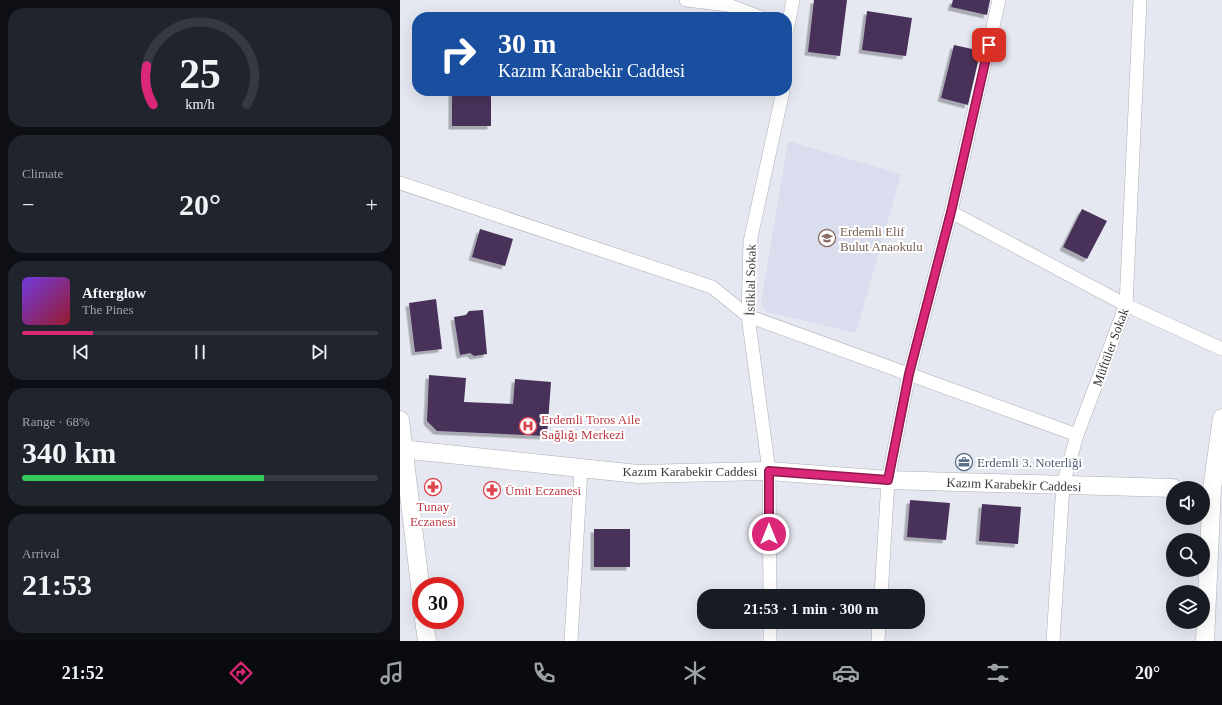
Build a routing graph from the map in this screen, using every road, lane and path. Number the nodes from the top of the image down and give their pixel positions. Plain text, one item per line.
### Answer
1 (686, 0) edge
2 (793, 0) edge
3 (999, 0) edge
4 (1140, 0) edge
5 (747, 12) edge
6 (791, 12) edge
7 (782, 96) edge
8 (400, 183) edge
9 (951, 212) junction
10 (1126, 304) junction
11 (748, 316) junction
12 (1222, 349) edge
13 (909, 374) junction
14 (1222, 418) edge
15 (400, 420) edge
16 (1077, 434) junction
17 (402, 449) edge
18 (581, 468) junction
19 (769, 471) junction
20 (888, 480) junction
21 (1063, 485) junction
22 (1166, 488) edge
23 (1212, 489) edge
24 (419, 577) edge
25 (770, 589) edge
26 (881, 589) edge
27 (425, 629) edge
28 (770, 629) edge
29 (879, 629) edge
30 (427, 641) edge
31 (571, 641) edge
32 (770, 641) edge
33 (878, 641) edge
34 (1053, 641) edge
35 (1205, 641) edge

1 - 5 street
2 - 6 street
3 - 9 street
4 - 10 street, Müftüler Sokak
7 - 11 street, İstiklal Sokak
8 - 11 street
9 - 10 street
9 - 13 street
10 - 12 street
10 - 16 street, Müftüler Sokak
11 - 13 street
11 - 19 street, İstiklal Sokak
13 - 16 street
13 - 20 street
14 - 23 street
15 - 17 street
16 - 21 street, Müftüler Sokak
17 - 18 street, Kazım Karabekir Caddesi
17 - 24 street
18 - 19 street, Kazım Karabekir Caddesi
18 - 31 street
19 - 20 street, Kazım Karabekir Caddesi
19 - 25 street, İstiklal Sokak
20 - 21 street, Kazım Karabekir Caddesi
20 - 26 street
21 - 22 street, Kazım Karabekir Caddesi
21 - 34 street, Müftüler Sokak
23 - 35 street
27 - 30 street
28 - 32 street
29 - 33 street

